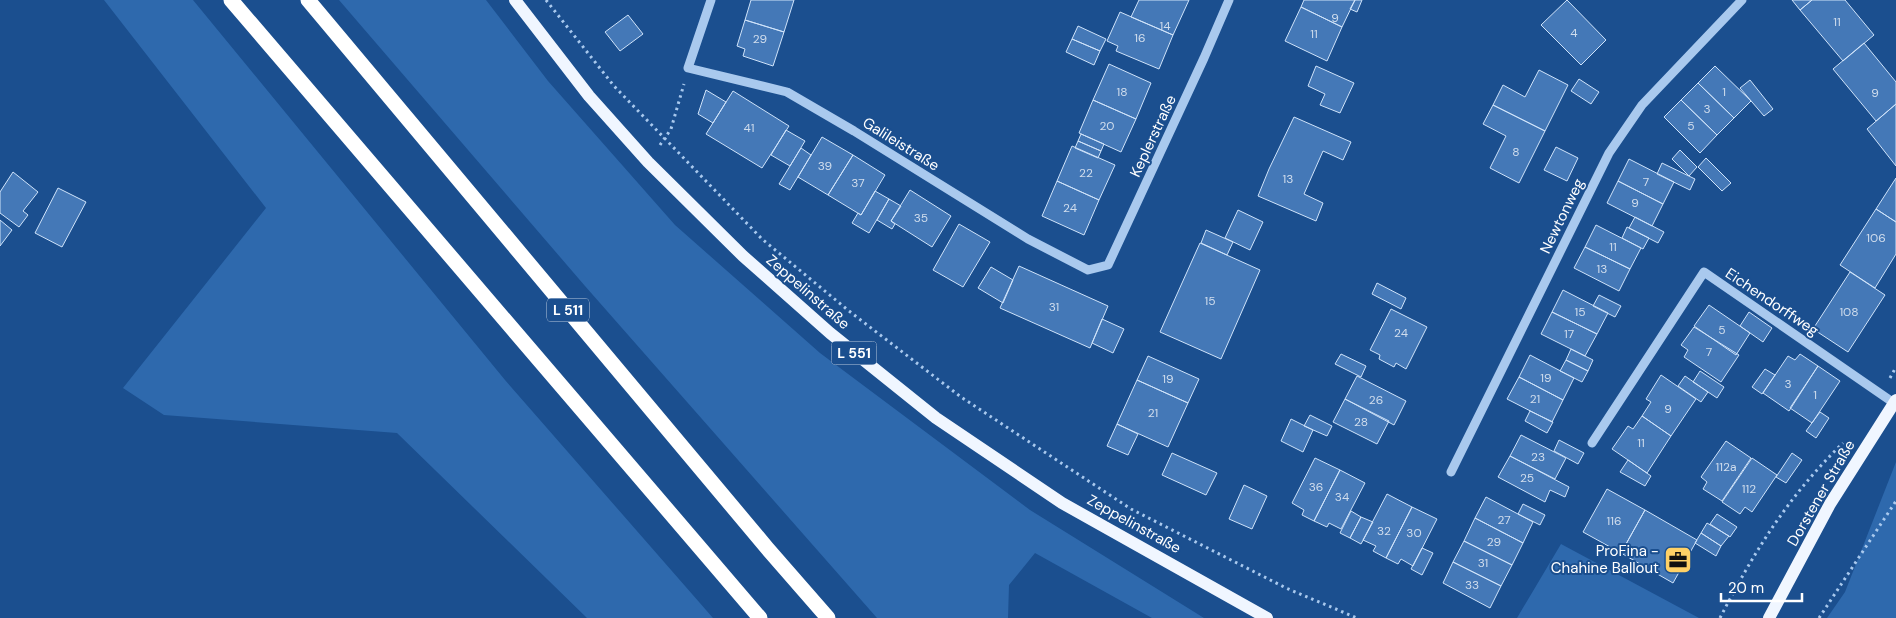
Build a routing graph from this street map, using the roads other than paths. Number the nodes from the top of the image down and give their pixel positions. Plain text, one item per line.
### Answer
1 (231, 0) edge
2 (308, 0) edge
3 (515, 0) edge
4 (710, 0) edge
5 (1229, 0) edge
6 (1742, 0) edge
7 (1088, 270) joint
8 (1895, 402) edge
9 (1592, 443) dead end
10 (1451, 472) dead end
11 (1778, 604) junction
12 (760, 618) edge
13 (828, 618) edge
14 (1267, 618) edge
15 (1769, 618) edge
16 (1778, 618) edge

1 - 12 highway
2 - 13 highway, L 511
3 - 14 main road, Zeppelinstraße / L 551
4 - 7 street, Galileistraße
5 - 7 street, Keplerstraße
6 - 10 street, Newtonweg
8 - 9 street, Eichendorffweg
8 - 11 main road, Dorstener Straße
11 - 15 main road, Dorstener Straße
11 - 16 main road, Dorstener Straße

